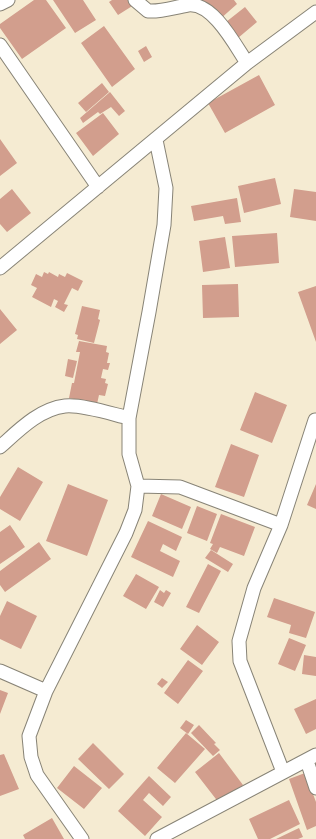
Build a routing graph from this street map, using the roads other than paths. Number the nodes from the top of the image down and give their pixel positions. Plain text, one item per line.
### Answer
1 (8, 0) edge
2 (135, 0) edge
3 (0, 4) edge
4 (316, 12) edge
5 (0, 45) edge
6 (247, 63) junction
7 (156, 140) junction
8 (98, 187) junction
9 (0, 268) edge
10 (129, 418) junction
11 (315, 420) dead end
12 (0, 447) edge
13 (138, 486) junction
14 (281, 525) junction
15 (0, 671) edge
16 (46, 691) junction
17 (312, 758) edge
18 (283, 772) junction
19 (316, 788) edge
20 (82, 839) edge
21 (157, 839) edge

1 - 3 street
2 - 6 street
4 - 6 street
5 - 8 street
6 - 7 street
7 - 8 street
7 - 10 street
8 - 9 street
10 - 12 street
10 - 13 street
11 - 14 street
13 - 14 street
13 - 16 street
14 - 18 street
15 - 16 street
16 - 20 street
17 - 18 street
17 - 19 street
18 - 21 street

